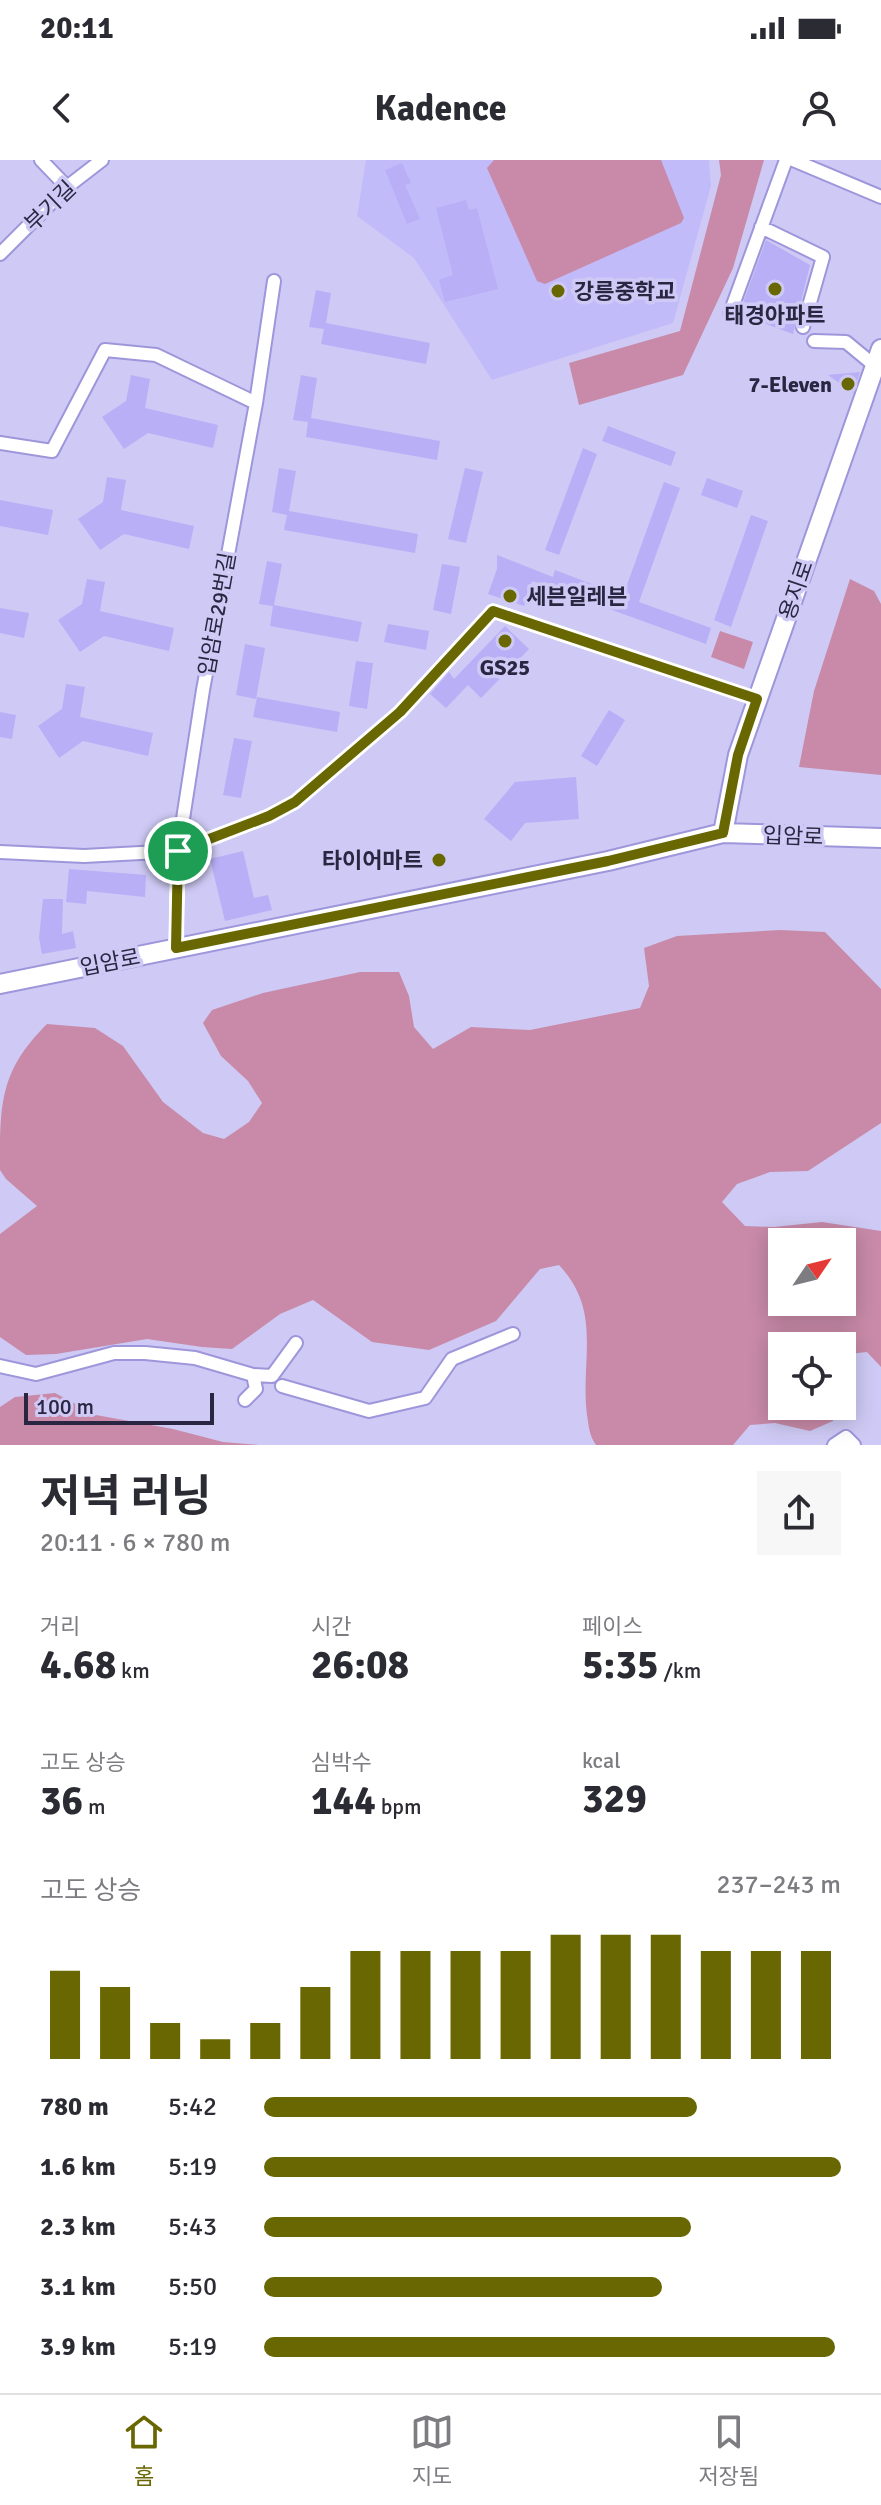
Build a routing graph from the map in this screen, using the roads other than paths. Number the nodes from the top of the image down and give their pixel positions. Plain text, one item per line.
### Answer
1 (41, 160) edge
2 (102, 160) edge
3 (786, 160) edge
4 (793, 160) edge
5 (67, 187) junction
6 (881, 197) edge
7 (761, 227) junction
8 (0, 254) edge
9 (274, 281) dead end
10 (730, 313) dead end
11 (803, 327) dead end
12 (814, 341) dead end
13 (878, 358) edge
14 (256, 403) junction
15 (0, 443) edge
16 (757, 699) junction
17 (723, 833) junction
18 (881, 838) edge
19 (178, 851) junction
20 (0, 852) edge
21 (176, 948) junction
22 (0, 984) edge
23 (513, 1334) dead end
24 (296, 1343) dead end
25 (0, 1366) edge
26 (253, 1375) junction
27 (272, 1376) junction
28 (245, 1400) dead end
29 (834, 1445) edge
30 (854, 1445) edge

1 - 5 street
2 - 5 street, 부기길
3 - 7 street
4 - 6 street
5 - 8 street, 부기길
7 - 10 street
7 - 11 street
9 - 14 street, 입암로29번길
12 - 13 street
13 - 16 street, 용지로
14 - 15 street
14 - 19 street, 입암로29번길
16 - 17 street, 용지로
16 - 19 street
17 - 18 street, 입암로
17 - 21 street, 입암로
19 - 20 street
19 - 21 street, 입암로29번길
21 - 22 street, 입암로
23 - 27 street
24 - 27 street
25 - 26 street
26 - 27 street
26 - 28 street
29 - 30 street

